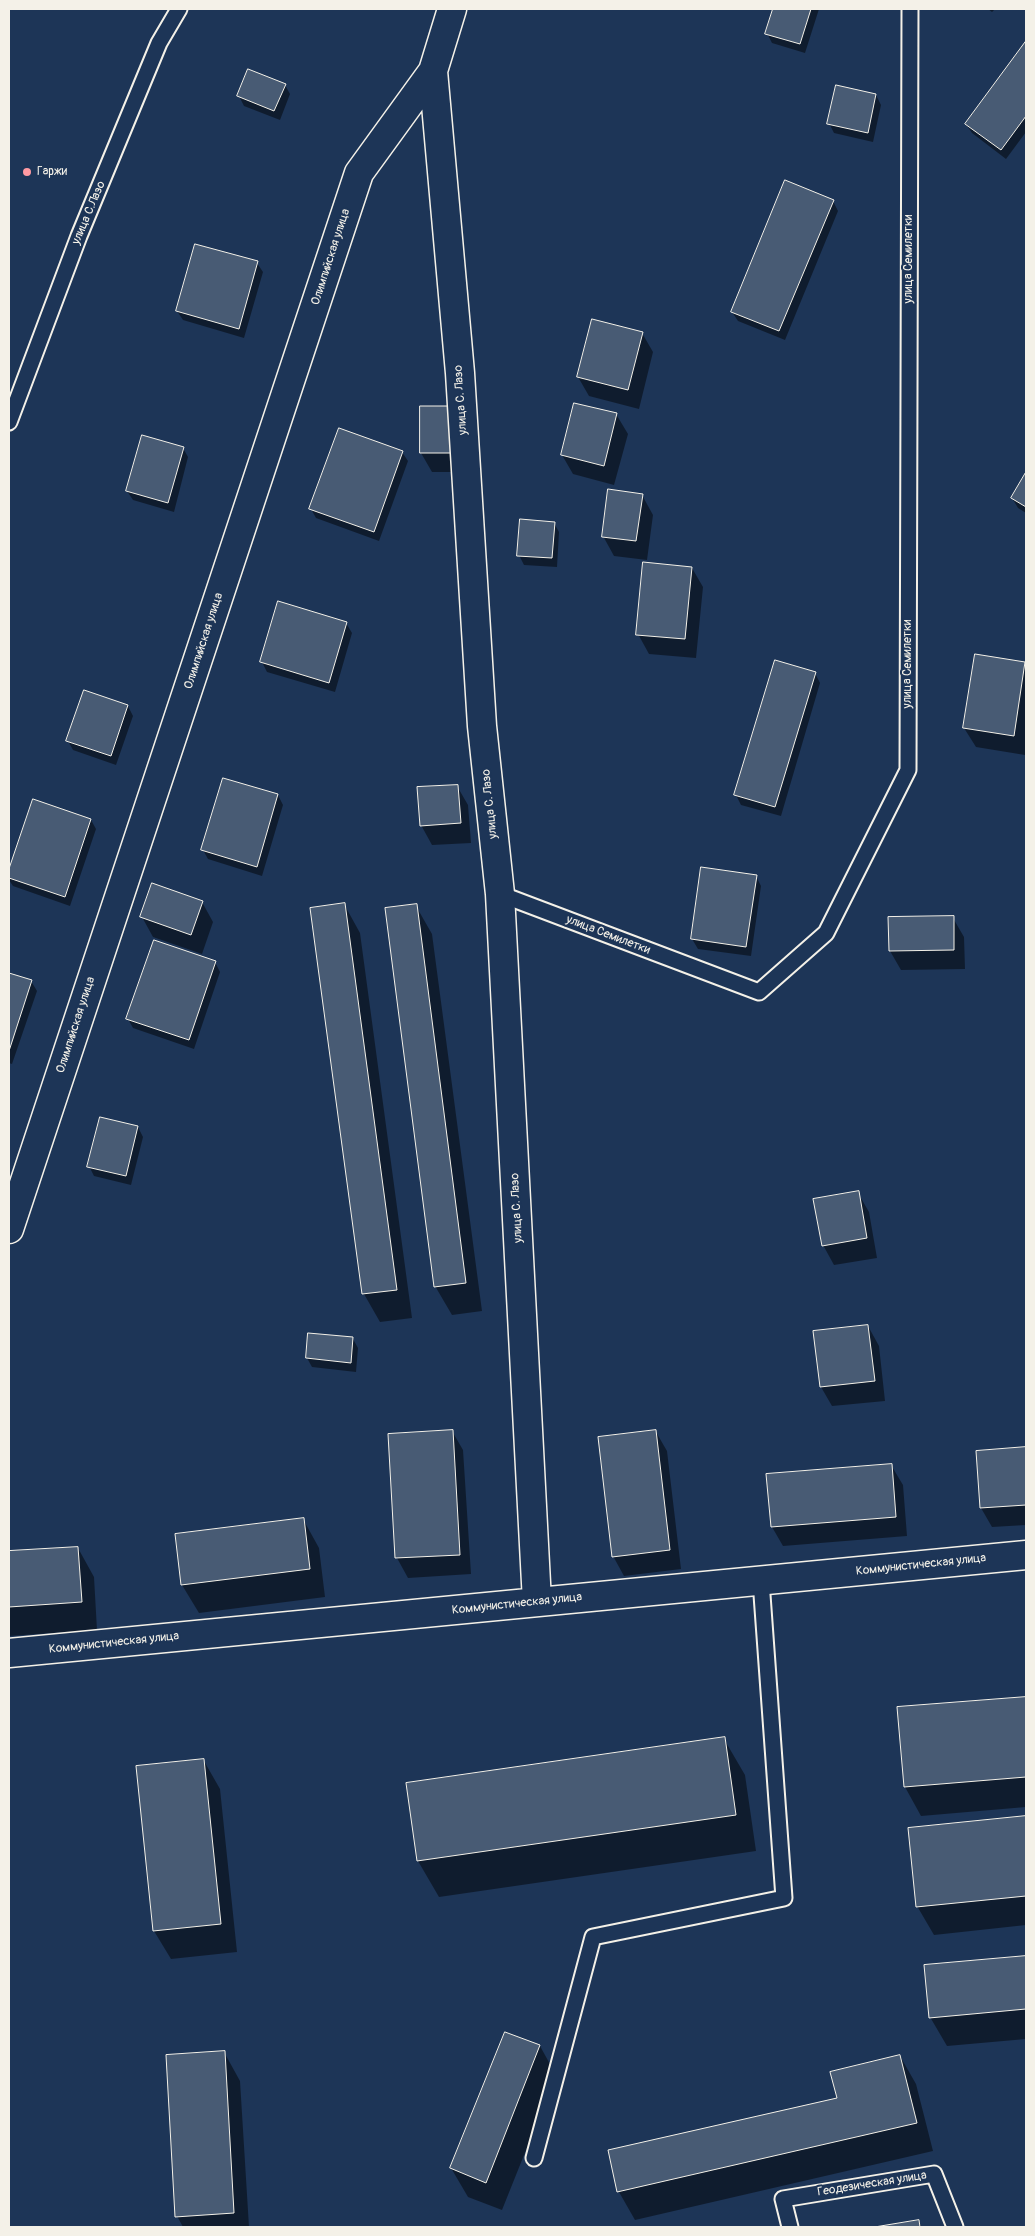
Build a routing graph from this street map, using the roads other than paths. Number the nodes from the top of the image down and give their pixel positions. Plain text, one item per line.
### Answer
1 (179, 9) edge
2 (452, 9) edge
3 (910, 9) edge
4 (433, 71) junction
5 (9, 422) edge
6 (500, 894) junction
7 (9, 1229) edge
8 (1026, 1555) edge
9 (760, 1581) junction
10 (538, 1602) junction
11 (9, 1653) edge
12 (534, 2158) dead end
13 (790, 2227) edge
14 (955, 2227) edge

1 - 5 lane, улица С.Лазо
2 - 4 street, улица С. Лазо
3 - 6 lane, улица Семилетки
4 - 6 street, улица С. Лазо
4 - 7 street, Олимпийская улица
6 - 10 street, улица С. Лазо
8 - 9 street, Коммунистическая улица
9 - 10 street, Коммунистическая улица
9 - 12 lane
10 - 11 street, Коммунистическая улица
13 - 14 lane, Геодезическая улица

